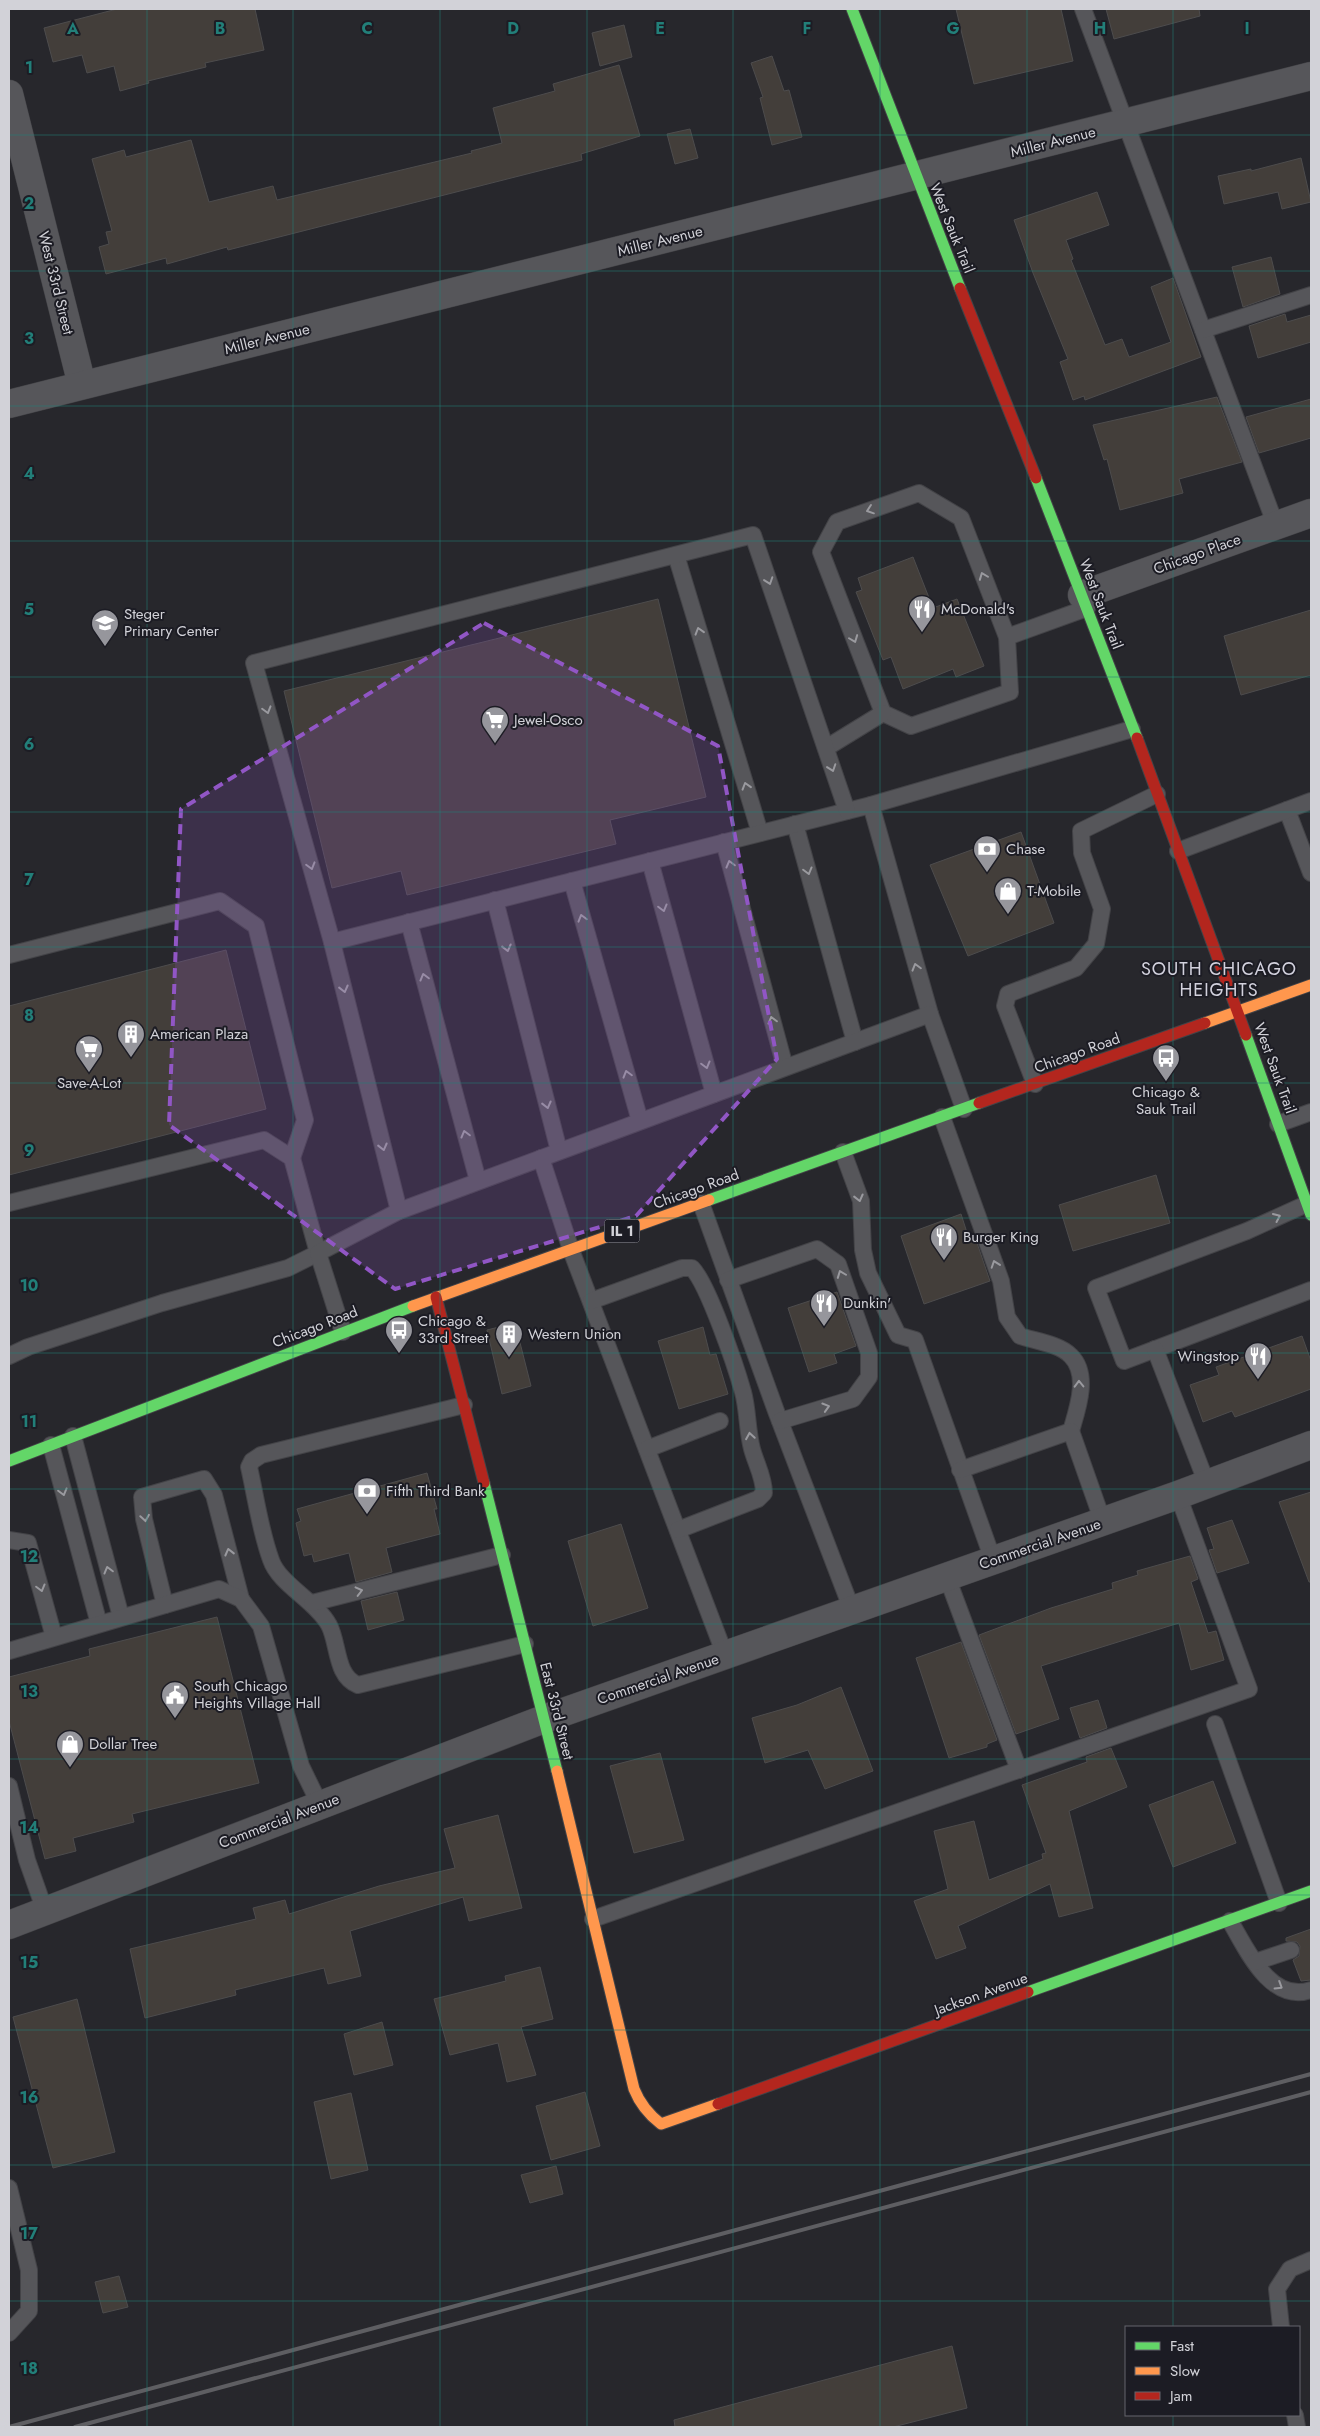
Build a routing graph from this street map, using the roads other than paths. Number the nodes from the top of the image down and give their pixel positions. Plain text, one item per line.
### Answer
1 (852, 9) edge
2 (1083, 9) edge
3 (1311, 76) edge
4 (9, 94) edge
5 (1126, 123) junction
6 (915, 177) junction
7 (1311, 295) edge
8 (1203, 330) junction
9 (82, 385) junction
10 (9, 404) edge
11 (1311, 513) edge
12 (1276, 526) junction
13 (676, 555) junction
14 (1085, 602) junction
15 (1007, 637) junction
16 (883, 713) junction
17 (1132, 729) junction
18 (826, 748) junction
19 (1157, 794) junction
20 (1311, 801) edge
21 (871, 805) junction
22 (1287, 810) junction
23 (847, 811) junction
24 (795, 824) junction
25 (760, 833) junction
26 (724, 842) junction
27 (1178, 851) junction
28 (650, 861) junction
29 (1311, 873) edge
30 (572, 881) junction
31 (495, 900) junction
32 (410, 922) junction
33 (332, 942) junction
34 (9, 955) edge
35 (1311, 985) edge
36 (1239, 1012) junction
37 (930, 1014) junction
38 (855, 1042) junction
39 (785, 1067) junction
40 (1035, 1084) junction
41 (714, 1094) junction
42 (964, 1109) junction
43 (1311, 1112) edge
44 (942, 1117) junction
45 (640, 1121) junction
46 (1278, 1124) junction
47 (559, 1151) junction
48 (843, 1152) junction
49 (292, 1158) junction
50 (541, 1158) junction
51 (478, 1181) junction
52 (9, 1203) edge
53 (701, 1203) junction
54 (1310, 1207) edge
55 (398, 1211) junction
56 (571, 1250) junction
57 (318, 1253) junction
58 (728, 1280) junction
59 (1311, 1290) edge
60 (436, 1297) junction
61 (591, 1301) junction
62 (343, 1332) junction
63 (1155, 1349) junction
64 (9, 1356) edge
65 (464, 1405) junction
66 (720, 1421) dead end
67 (780, 1421) junction
68 (1071, 1431) junction
69 (73, 1436) junction
70 (51, 1445) junction
71 (1311, 1445) edge
72 (647, 1449) junction
73 (9, 1461) edge
74 (960, 1470) junction
75 (1207, 1484) junction
76 (1178, 1495) junction
77 (1103, 1522) junction
78 (678, 1530) junction
79 (9, 1540) edge
80 (502, 1555) junction
81 (993, 1560) junction
82 (948, 1577) junction
83 (241, 1599) junction
84 (312, 1603) junction
85 (165, 1605) junction
86 (852, 1610) junction
87 (121, 1617) junction
88 (99, 1624) junction
89 (54, 1637) junction
90 (525, 1644) junction
91 (9, 1651) edge
92 (725, 1655) junction
93 (544, 1719) junction
94 (1215, 1724) dead end
95 (1019, 1770) junction
96 (9, 1786) edge
97 (320, 1806) junction
98 (1311, 1891) edge
99 (1279, 1903) junction
100 (45, 1912) junction
101 (593, 1919) junction
102 (1230, 1921) junction
103 (9, 1925) edge
104 (1292, 1950) dead end
105 (1255, 1962) junction
106 (1311, 1990) edge
107 (661, 2124) joint
108 (9, 2188) edge
109 (1311, 2260) edge
110 (1282, 2326) edge
111 (9, 2333) edge

1 - 6 main road, West Sauk Trail
2 - 5 lane
3 - 5 street, Miller Avenue
4 - 9 street, West 33rd Street
5 - 6 street, Miller Avenue
5 - 8 lane
6 - 9 street, Miller Avenue
6 - 14 main road, West Sauk Trail
7 - 8 lane
8 - 12 lane
9 - 10 street, Miller Avenue
11 - 12 street, Chicago Place
12 - 14 street, Chicago Place
13 -> 18 lane
25 -> 13 lane
13 -> 33 lane
14 - 15 lane
14 - 17 main road, West Sauk Trail
15 - 16 lane
15 -> 16 lane
16 - 18 lane
17 - 19 main road, West Sauk Trail
17 - 21 lane
18 -> 23 lane
19 - 27 main road, West Sauk Trail
19 - 40 lane
20 - 22 lane
21 - 23 lane
37 -> 21 lane
22 - 27 lane
22 - 29 lane
23 - 24 lane
24 - 25 lane
24 -> 38 lane
25 - 26 lane
26 - 28 lane
39 -> 26 lane
27 - 36 main road, West Sauk Trail
28 - 30 lane
28 -> 41 lane
30 - 31 lane
45 -> 30 lane
31 - 32 lane
31 -> 47 lane
32 - 33 lane
51 -> 32 lane
33 -> 55 lane
34 - 49 lane
35 - 36 main road, Chicago Road / IL 1
36 - 40 main road, Chicago Road / IL 1
36 - 46 main road, West Sauk Trail
37 - 38 lane
37 - 42 lane
38 - 39 lane
39 - 41 lane
40 - 42 main road, Chicago Road / IL 1
41 - 45 lane
42 - 44 main road, Chicago Road / IL 1
43 - 46 lane
44 - 48 main road, Chicago Road / IL 1
68 -> 44 lane
45 - 47 lane
46 - 54 main road, West Sauk Trail
47 - 50 lane
48 - 53 main road, Chicago Road / IL 1
48 -> 74 lane
49 - 52 lane
49 - 57 lane
50 - 51 lane
50 - 56 lane
51 - 55 lane
53 - 56 main road, Chicago Road / IL 1
53 - 58 lane
63 -> 54 lane
55 - 57 lane
56 - 60 main road, Chicago Road / IL 1
56 - 61 lane
57 - 62 lane
57 - 64 lane
58 - 67 lane
67 -> 58 lane
59 - 63 lane
60 - 62 main road, Chicago Road / IL 1
60 - 65 main road, East 33rd Street
61 - 72 lane
78 -> 61 lane
62 - 69 main road, Chicago Road / IL 1
63 - 75 lane
65 - 80 main road, East 33rd Street
65 - 84 lane
66 - 72 lane
67 - 86 lane
68 - 74 lane
68 - 77 lane
69 - 70 main road, Chicago Road / IL 1
87 -> 69 lane
70 - 73 main road, Chicago Road / IL 1
70 -> 88 lane
71 - 75 street, Commercial Avenue
72 - 78 lane
74 - 81 lane
75 - 76 street, Commercial Avenue
76 - 77 street, Commercial Avenue
76 - 95 lane
77 - 81 street, Commercial Avenue
78 - 92 lane
79 -> 89 lane
84 -> 80 lane
80 - 90 main road, East 33rd Street
81 - 82 street, Commercial Avenue
82 - 86 street, Commercial Avenue
82 - 95 lane
83 - 85 lane
83 -> 85 lane
83 - 97 lane
84 - 90 lane
85 - 87 lane
86 - 92 street, Commercial Avenue
87 - 88 lane
88 - 89 lane
89 - 91 lane
90 - 93 main road, East 33rd Street
92 - 93 street, Commercial Avenue
93 - 97 street, Commercial Avenue
93 - 101 main road, East 33rd Street
94 - 99 lane
95 - 101 lane
96 - 100 lane
97 - 100 street, Commercial Avenue
98 - 99 main road, Jackson Avenue
99 - 102 main road, Jackson Avenue
100 - 103 street, Commercial Avenue
101 - 107 main road, East 33rd Street
102 - 105 lane
102 - 107 main road, Jackson Avenue
104 - 105 lane
105 -> 106 lane
108 - 111 lane
109 - 110 lane

